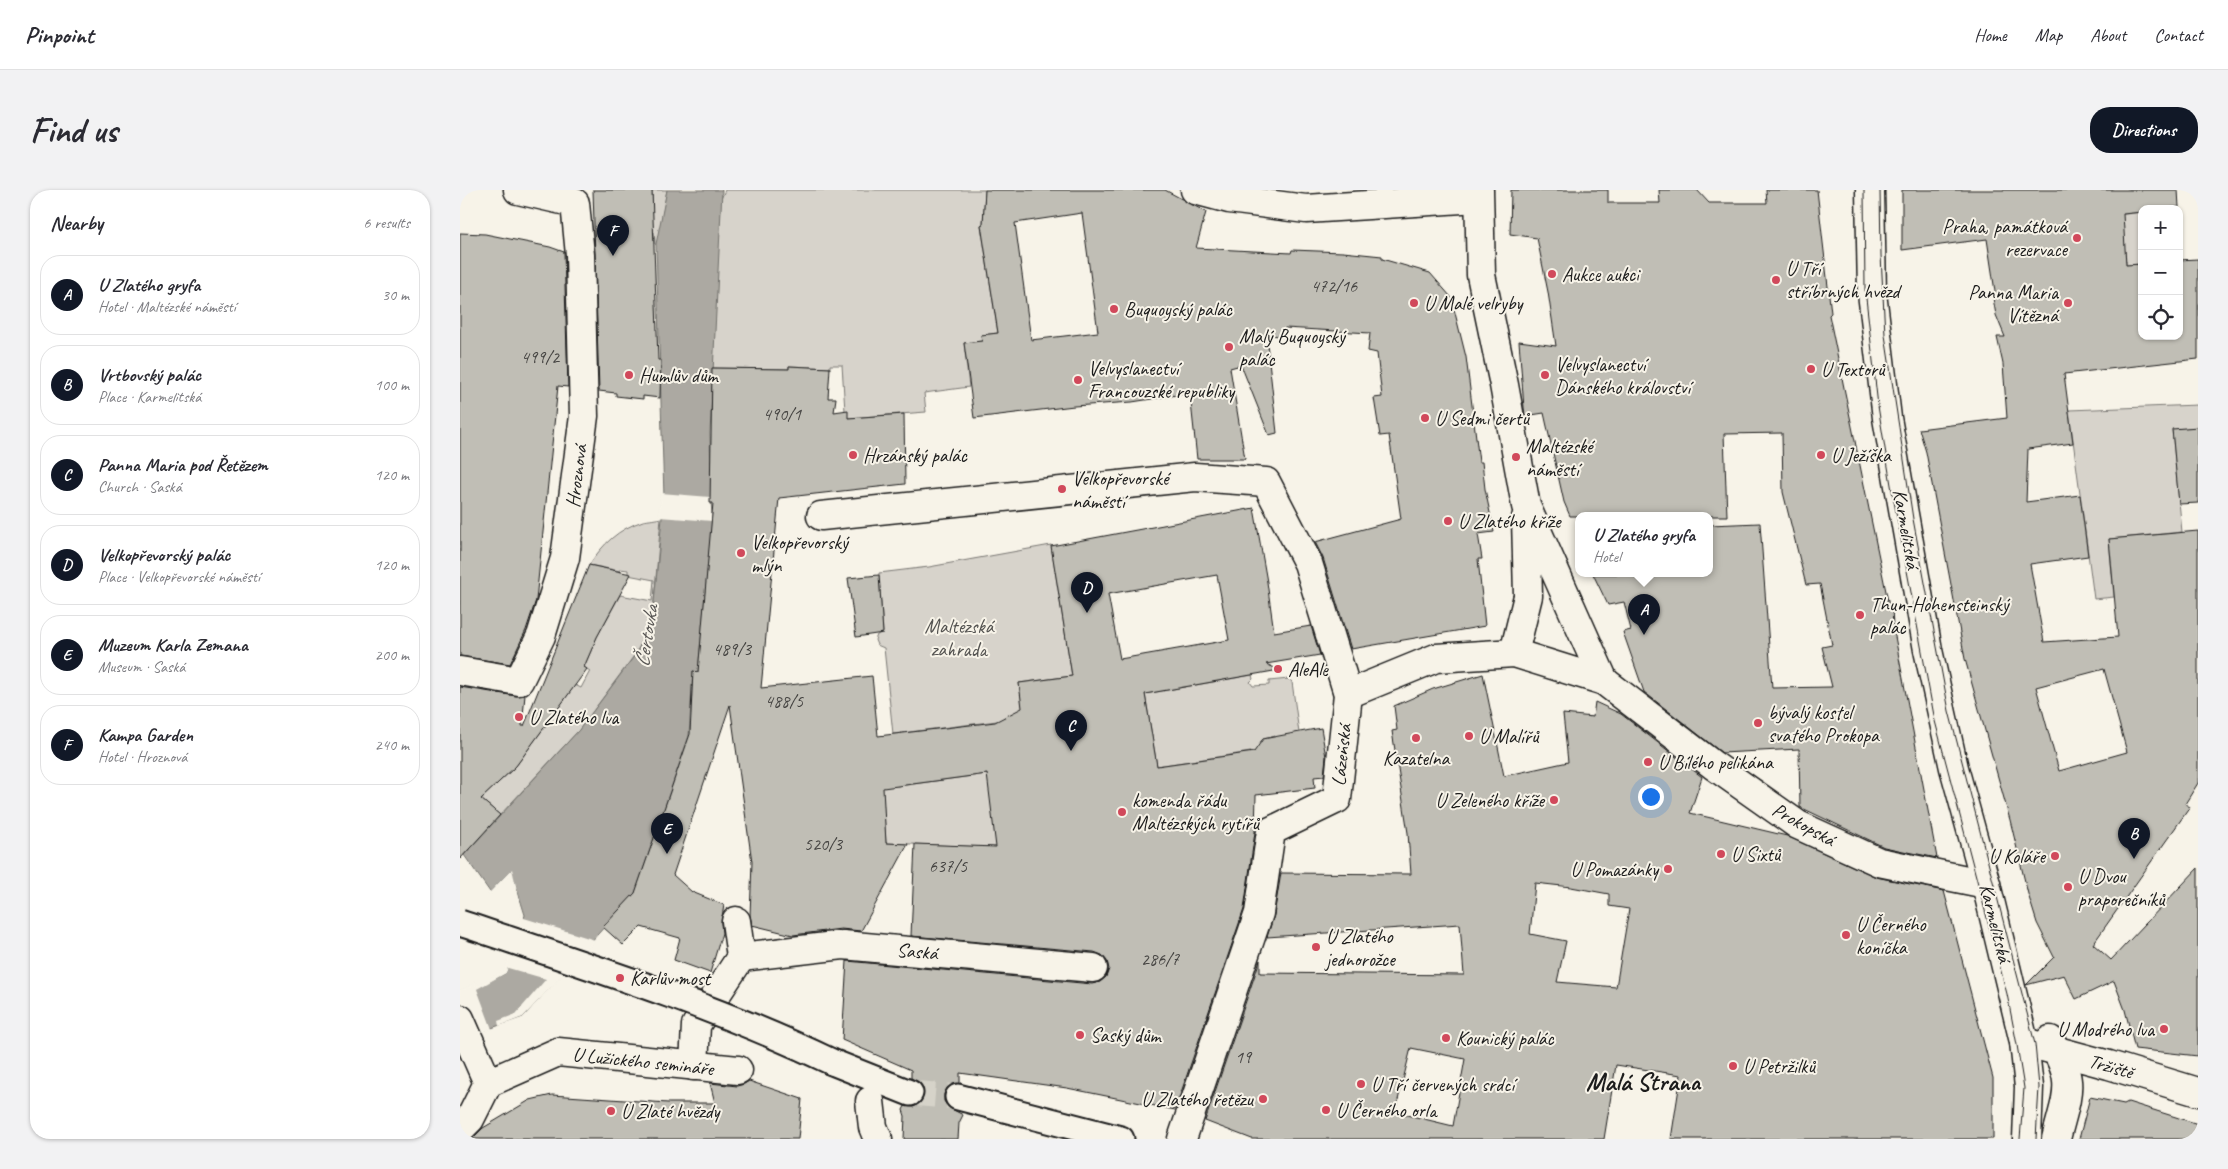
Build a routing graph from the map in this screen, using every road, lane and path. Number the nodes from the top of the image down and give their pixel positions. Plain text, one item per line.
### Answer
1 (518, 190) edge
2 (1195, 190) edge
3 (1870, 190) edge
4 (1479, 194) edge
5 (1526, 506) junction
6 (821, 516) dead end
7 (1514, 653) junction
8 (460, 671) edge
9 (1604, 681) junction
10 (1348, 694) junction
11 (1986, 884) junction
12 (736, 921) dead end
13 (460, 923) edge
14 (741, 957) junction
15 (1093, 968) dead end
16 (2010, 978) junction
17 (460, 1019) edge
18 (2024, 1042) junction
19 (2056, 1050) junction
20 (694, 1066) junction
21 (738, 1070) dead end
22 (488, 1083) junction
23 (2198, 1092) edge
24 (910, 1093) tunnel mouth
25 (958, 1097) tunnel mouth
26 (870, 1101) dead end
27 (460, 1129) edge
28 (878, 1139) edge
29 (1120, 1139) edge
30 (1182, 1139) edge
31 (2027, 1139) edge
32 (2056, 1139) edge

1 - 8 street, Hroznová
2 - 4 street
3 - 11 street, Karmelitská
4 - 5 street
5 - 7 street
5 - 9 street
6 - 10 street, Lázeňská
7 - 9 street
7 - 10 street
9 - 11 street, Prokopská
10 - 30 street, Lázeňská
11 - 16 street, Karmelitská
12 - 14 street
13 - 24 street, bridge
14 - 15 street, Saská
14 - 20 street
16 - 18 street, Karmelitská
16 - 19 street, Karmelitská
17 - 22 street
18 - 19 street, Tržiště
18 - 31 street, Karmelitská
19 - 23 street, Tržiště
19 - 32 street, Karmelitská
20 - 21 street, U Lužického semináře
20 - 22 street, U Lužického semináře
22 - 27 street
25 - 29 street
26 - 28 street

